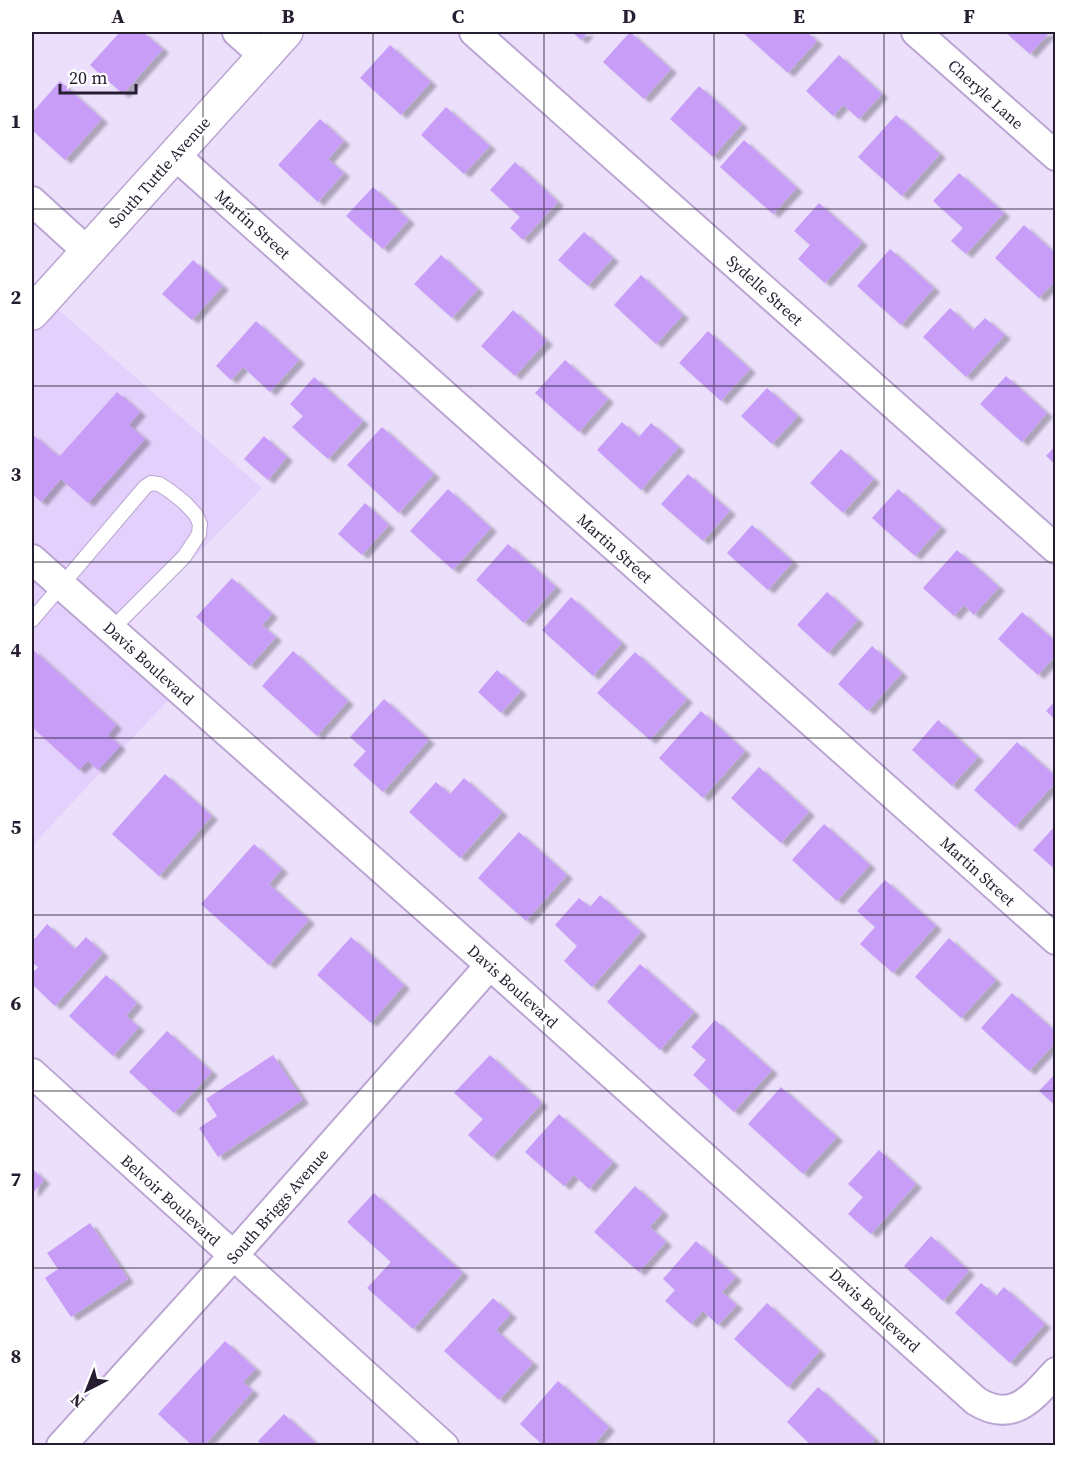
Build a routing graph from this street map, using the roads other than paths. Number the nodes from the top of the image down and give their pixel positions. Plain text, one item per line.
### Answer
1 (237, 32) edge
2 (286, 32) edge
3 (474, 32) edge
4 (916, 32) edge
5 (264, 56) junction
6 (175, 155) junction
7 (1056, 156) edge
8 (32, 201) edge
9 (87, 251) junction
10 (32, 313) edge
11 (1056, 549) edge
12 (32, 559) edge
13 (61, 585) junction
14 (32, 620) edge
15 (111, 630) junction
16 (1056, 940) edge
17 (490, 965) junction
18 (32, 1074) edge
19 (233, 1256) junction
20 (1056, 1372) edge
21 (61, 1446) edge
22 (444, 1446) edge

1 - 5 street
2 - 5 main road, South Tuttle Avenue
3 - 11 street, Sydelle Street
4 - 7 street, Cheryle Lane
5 - 6 main road, South Tuttle Avenue
6 - 9 main road, South Tuttle Avenue
6 - 16 street, Martin Street
8 - 9 street
9 - 10 main road, South Tuttle Avenue
12 - 13 street, Davis Boulevard
13 - 14 lane
13 - 15 street, Davis Boulevard
13 - 15 lane
15 - 17 street, Davis Boulevard
17 - 19 street, South Briggs Avenue
17 - 20 street, Davis Boulevard
18 - 19 street, Belvoir Boulevard
19 - 21 street, South Briggs Avenue
19 - 22 street, Belvoir Boulevard

